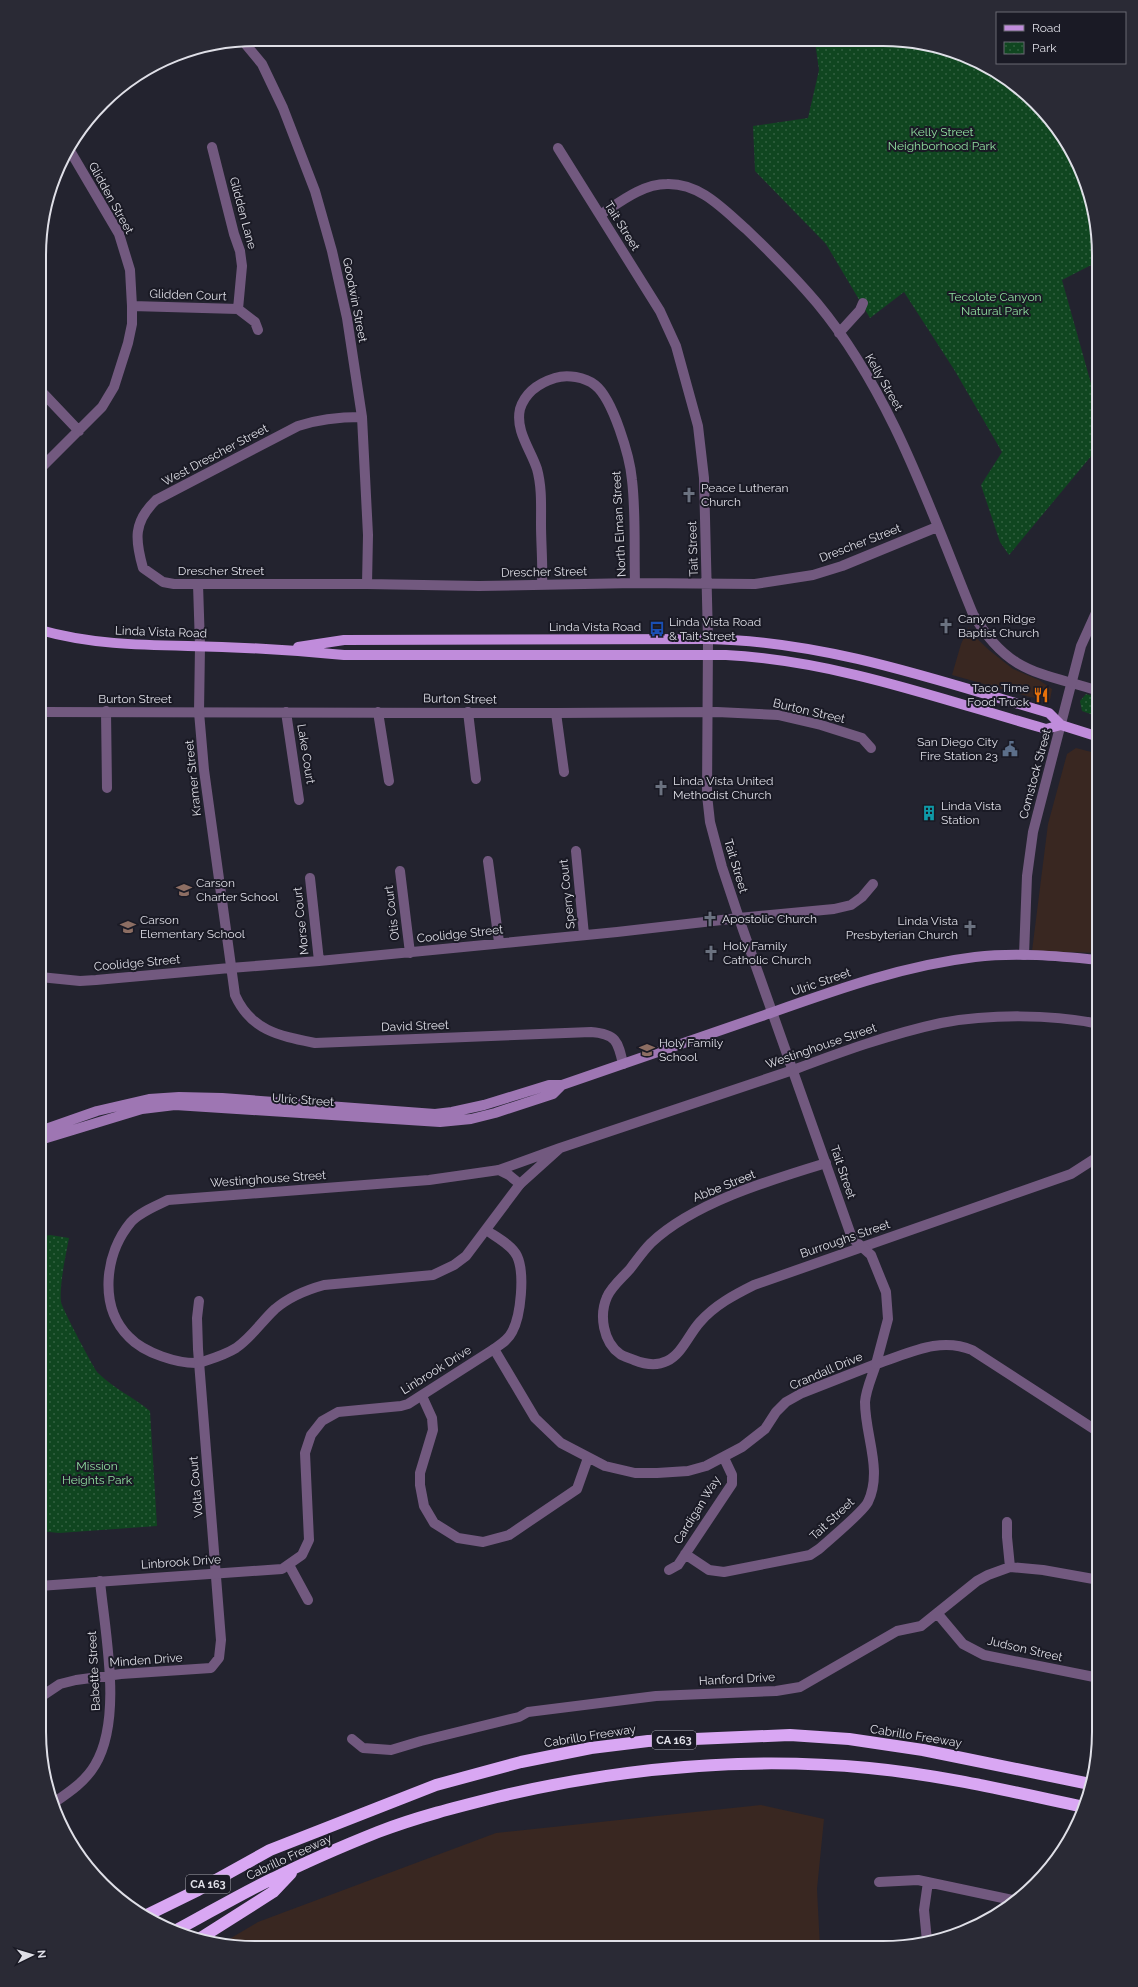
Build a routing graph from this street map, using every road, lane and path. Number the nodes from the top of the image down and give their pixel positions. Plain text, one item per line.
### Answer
1 (247, 46) edge
2 (212, 147) dead end
3 (558, 148) dead end
4 (72, 154) edge
5 (600, 215) junction
6 (863, 304) dead end
7 (132, 306) junction
8 (238, 309) junction
9 (258, 330) dead end
10 (839, 333) junction
11 (46, 396) edge
12 (362, 417) junction
13 (79, 431) junction
14 (46, 462) edge
15 (937, 527) junction
16 (146, 570) joint
17 (635, 583) junction
18 (707, 583) junction
19 (198, 584) junction
20 (367, 584) junction
21 (542, 585) junction
22 (1092, 622) edge
23 (46, 632) edge
24 (708, 639) junction
25 (200, 646) junction
26 (282, 649) junction
27 (708, 655) junction
28 (1071, 684) junction
29 (1092, 689) edge
30 (106, 711) junction
31 (46, 712) edge
32 (199, 712) junction
33 (286, 712) junction
34 (378, 712) junction
35 (468, 712) junction
36 (708, 712) junction
37 (556, 713) junction
38 (1061, 725) junction
39 (1092, 734) edge
40 (871, 748) dead end
41 (564, 772) dead end
42 (476, 779) dead end
43 (388, 781) dead end
44 (107, 788) dead end
45 (299, 800) dead end
46 (576, 852) dead end
47 (488, 861) dead end
48 (400, 871) dead end
49 (310, 878) dead end
50 (873, 884) dead end
51 (739, 918) junction
52 (584, 935) junction
53 (499, 942) junction
54 (410, 952) junction
55 (1024, 955) junction
56 (1092, 960) edge
57 (319, 961) junction
58 (230, 968) junction
59 (46, 977) edge
60 (773, 1012) junction
61 (1092, 1023) edge
62 (623, 1064) junction
63 (792, 1070) junction
64 (562, 1085) junction
65 (46, 1129) edge
66 (46, 1138) edge
67 (560, 1148) junction
68 (1092, 1160) edge
69 (826, 1163) junction
70 (499, 1170) junction
71 (520, 1184) junction
72 (486, 1230) junction
73 (860, 1246) junction
74 (199, 1302) dead end
75 (494, 1349) junction
76 (620, 1354) joint
77 (199, 1363) junction
78 (876, 1364) junction
79 (422, 1396) junction
80 (1092, 1427) edge
81 (588, 1458) junction
82 (724, 1458) junction
83 (1008, 1522) dead end
84 (685, 1554) junction
85 (289, 1565) junction
86 (1010, 1567) junction
87 (669, 1570) dead end
88 (216, 1573) junction
89 (1092, 1579) edge
90 (100, 1581) junction
91 (46, 1585) edge
92 (308, 1600) dead end
93 (937, 1613) junction
94 (211, 1668) joint
95 (110, 1675) junction
96 (1092, 1677) edge
97 (46, 1693) edge
98 (352, 1739) dead end
99 (1086, 1783) edge
100 (57, 1800) edge
101 (1078, 1806) edge
102 (296, 1868) junction
103 (879, 1882) dead end
104 (928, 1882) junction
105 (1008, 1899) edge
106 (151, 1913) edge
107 (181, 1927) edge
108 (206, 1935) edge
109 (927, 1936) edge

1 - 12 street, Goodwin Street
2 - 8 street, Glidden Lane
3 - 5 street, Tait Street
4 - 7 street, Glidden Street
5 - 10 street, Kelly Street
5 - 18 street, Tait Street
6 - 10 street
7 - 8 street, Glidden Court
7 - 13 street, Glidden Street
8 - 9 street, Glidden Court
10 - 15 street, Kelly Street
11 - 13 street
12 - 16 street, West Drescher Street
12 - 20 street, Goodwin Street
13 - 14 street, Glidden Street
15 - 18 street, Drescher Street
15 - 28 street, Kelly Street
16 - 19 street, Drescher Street
17 - 18 street, Drescher Street
17 - 21 street, Drescher Street
17 - 21 street, North Elman Street
18 - 24 street, Tait Street
19 - 20 street, Drescher Street
19 - 25 street, Kramer Street
20 - 21 street, Drescher Street
22 - 28 street, Comstock Street
23 - 25 main road, Linda Vista Road
24 - 26 main road, Linda Vista Road
24 - 27 street, Tait Street
24 - 38 main road, Linda Vista Road
25 - 26 main road, Linda Vista Road
25 - 32 street, Kramer Street
26 - 27 main road, Linda Vista Road
27 - 36 street, Tait Street
27 - 38 main road, Linda Vista Road
28 - 29 street, Kelly Street
28 - 38 street, Comstock Street
30 - 31 street, Burton Street
30 - 32 street, Burton Street
30 - 44 street
32 - 33 street, Burton Street
32 - 58 street, Kramer Street
33 - 34 street, Burton Street
33 - 45 street, Lake Court
34 - 35 street, Burton Street
34 - 43 street
35 - 37 street, Burton Street
35 - 42 street
36 - 37 street, Burton Street
36 - 40 street, Burton Street
36 - 51 street, Tait Street
37 - 41 street
38 - 39 main road, Linda Vista Road
38 - 55 street, Comstock Street
46 - 52 street, Sperry Court
47 - 53 street
48 - 54 street, Otis Court
49 - 57 street, Morse Court
50 - 51 street, Coolidge Street
51 - 52 street, Coolidge Street
51 - 60 street, Tait Street
52 - 53 street, Coolidge Street
53 - 54 street, Coolidge Street
54 - 57 street, Coolidge Street
55 - 56 main road, Ulric Street
55 - 60 main road, Ulric Street
57 - 58 street, Coolidge Street
58 - 59 street, Coolidge Street
58 - 62 street, David Street
60 - 62 main road, Ulric Street
60 - 63 street, Tait Street
61 - 63 street, Westinghouse Street
62 - 64 main road, Ulric Street
63 - 67 street, Westinghouse Street
63 - 69 street, Tait Street
64 - 65 main road, Ulric Street
64 - 66 main road, Ulric Street
67 - 70 street, Westinghouse Street
67 - 71 street
68 - 73 street, Burroughs Street
69 - 73 street, Tait Street
69 - 76 street, Abbe Street
70 - 71 street
70 - 77 street, Westinghouse Street
71 - 72 street
72 - 75 street, Linbrook Drive
72 - 77 street
73 - 76 street, Burroughs Street
73 - 78 street, Tait Street
74 - 77 street, Volta Court
75 - 79 street, Linbrook Drive
75 - 81 street, Crandall Drive
77 - 88 street, Volta Court
78 - 80 street, Crandall Drive
78 - 82 street, Crandall Drive
78 - 84 street, Tait Street
79 - 81 street
79 - 85 street, Linbrook Drive
81 - 82 street, Crandall Drive
82 - 84 street, Cardigan Way
83 - 86 street
84 - 87 street, Cardigan Way
85 - 88 street, Linbrook Drive
85 - 92 street
86 - 89 street, Hanford Drive
86 - 93 street, Hanford Drive
88 - 90 street, Linbrook Drive
88 - 94 street, Volta Court
90 - 91 street, Linbrook Drive
90 - 95 street, Babette Street
93 - 96 street, Judson Street
93 - 98 street, Hanford Drive
94 - 95 street, Minden Drive
95 - 97 street, Minden Drive
95 - 100 street, Babette Street
99 - 106 highway, Cabrillo Freeway / CA 163
101 - 102 highway, Cabrillo Freeway / CA 163
102 - 107 highway, Cabrillo Freeway / CA 163
102 - 108 highway
103 - 104 street
104 - 105 street
104 - 109 street

